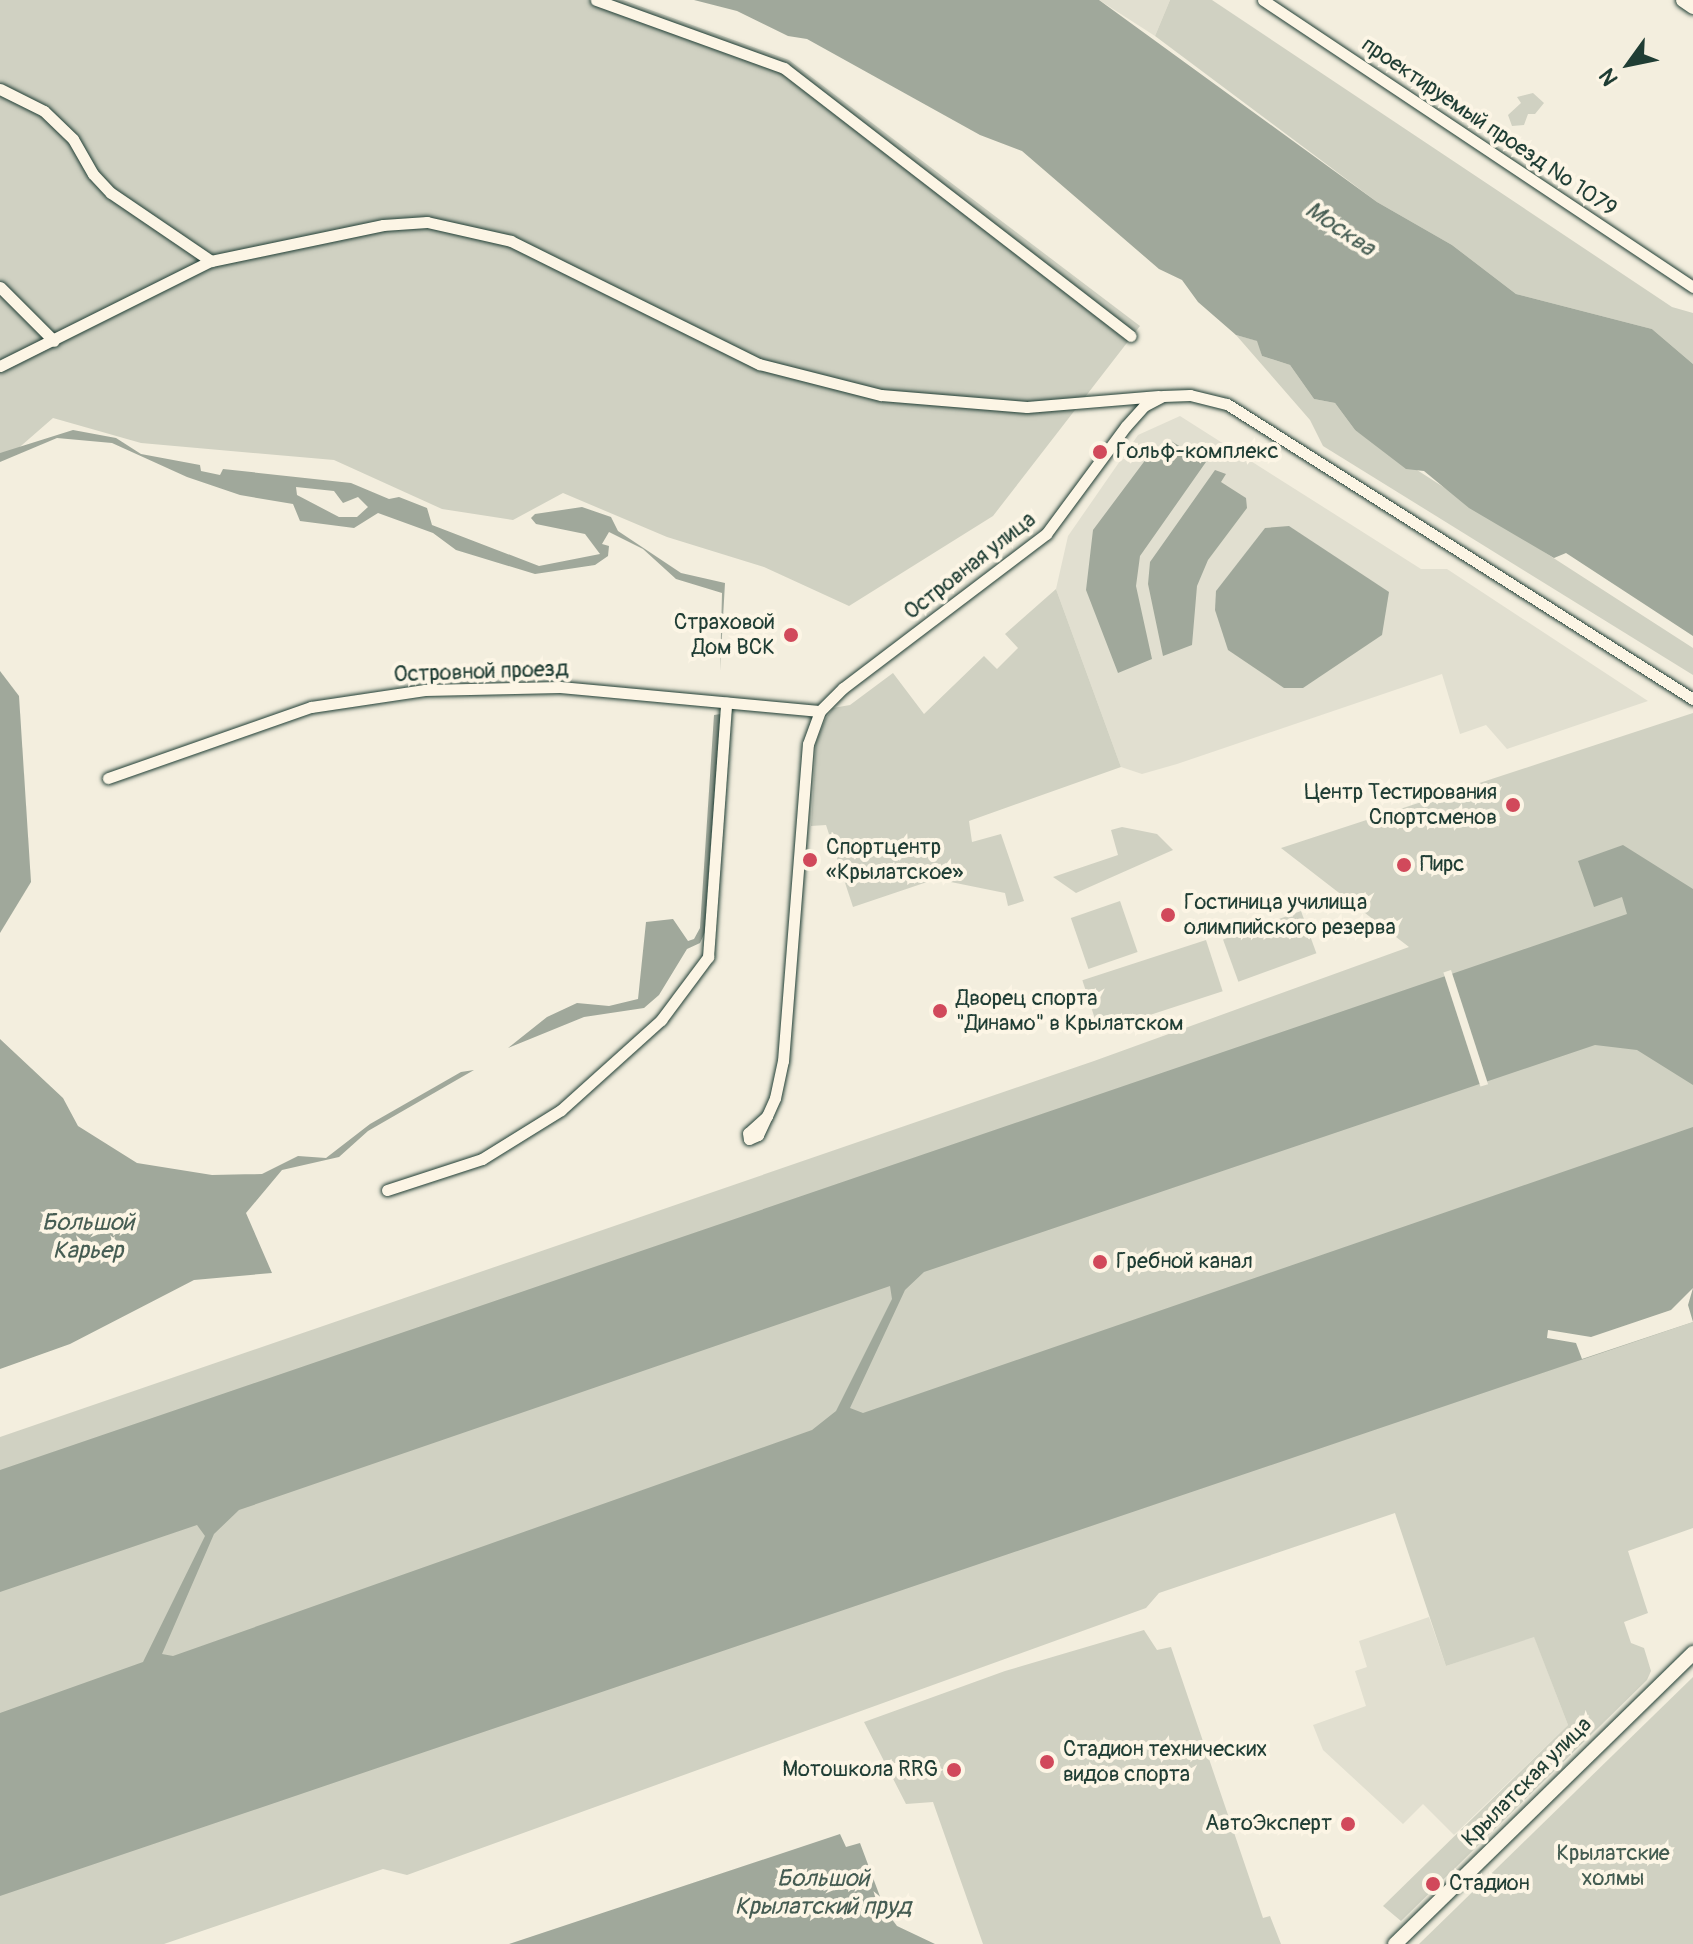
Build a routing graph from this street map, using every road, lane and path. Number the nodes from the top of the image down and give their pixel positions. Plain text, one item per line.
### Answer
1 (596, 0) edge
2 (1683, 0) edge
3 (1268, 2) edge
4 (1693, 7) edge
5 (0, 89) edge
6 (211, 261) junction
7 (0, 287) edge
8 (1693, 287) edge
9 (1131, 336) dead end
10 (54, 341) junction
11 (0, 366) edge
12 (1192, 386) dead end
13 (1163, 396) junction
14 (1206, 398) junction
15 (1693, 699) edge
16 (726, 703) junction
17 (820, 711) junction
18 (108, 778) dead end
19 (758, 1135) dead end
20 (387, 1190) dead end
21 (1693, 1653) edge
22 (1395, 1944) edge

1 - 9 street
2 - 4 main road
3 - 8 street, проектируемый проезд № 1079
5 - 6 street
6 - 10 street
6 - 13 street
7 - 10 street
10 - 11 street
12 - 14 street
13 - 14 street
13 - 17 street, Островная улица
14 - 15 street
16 - 17 street, Островной проезд
16 - 18 street, Островной проезд
16 - 20 street
17 - 19 street, Островная улица
21 - 22 main road, Крылатская улица

